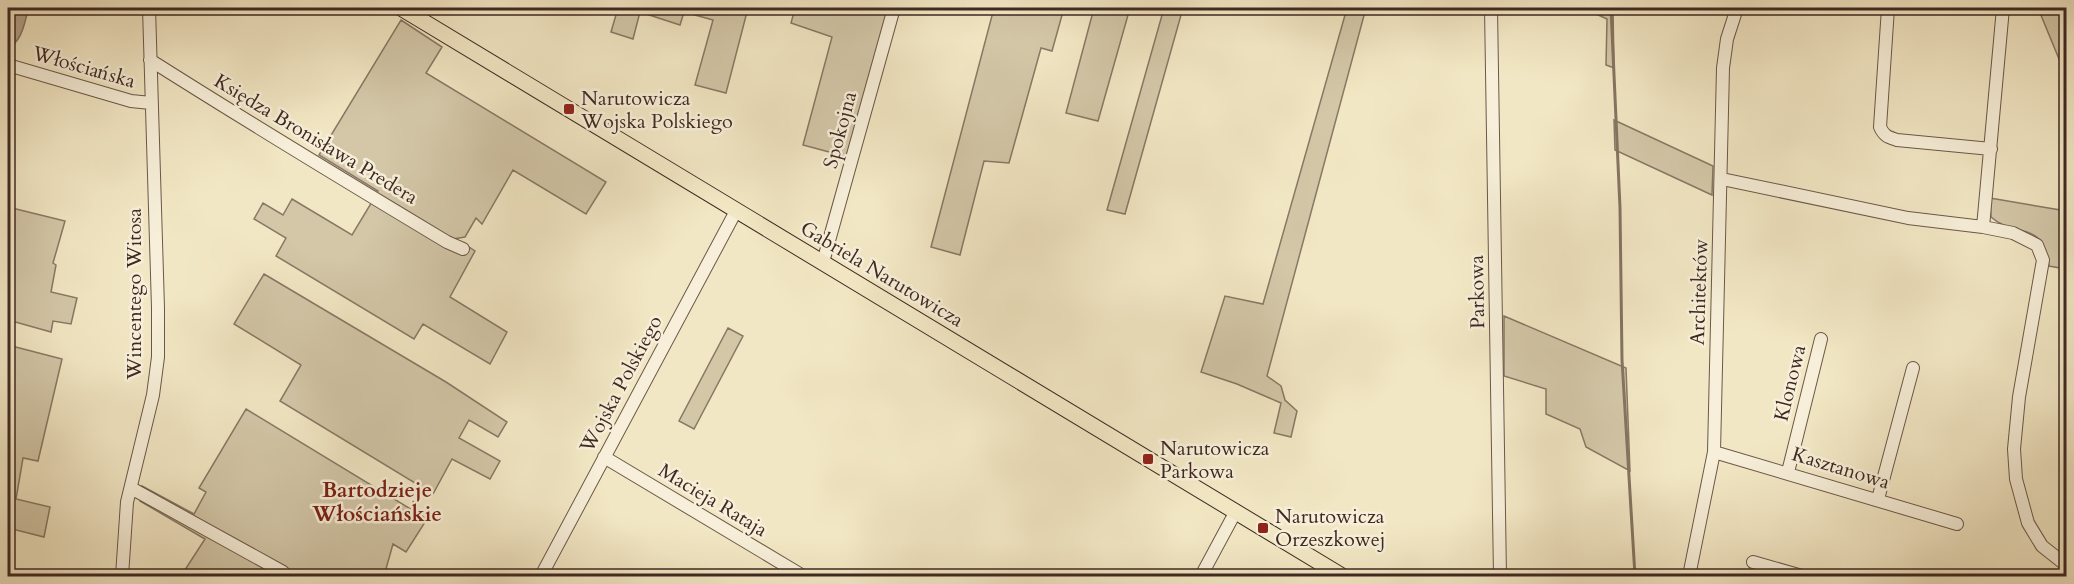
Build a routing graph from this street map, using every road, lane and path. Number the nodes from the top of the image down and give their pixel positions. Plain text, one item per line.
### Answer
1 (149, 8) edge
2 (400, 8) edge
3 (894, 8) edge
4 (1491, 8) edge
5 (1737, 8) edge
6 (1888, 8) edge
7 (2003, 8) edge
8 (150, 60) junction
9 (8, 65) edge
10 (151, 103) junction
11 (1991, 149) junction
12 (1722, 179) junction
13 (736, 211) junction
14 (1983, 227) junction
15 (463, 249) dead end
16 (821, 262) junction
17 (1821, 339) dead end
18 (1913, 368) dead end
19 (1714, 452) junction
20 (603, 457) junction
21 (1788, 472) junction
22 (131, 488) junction
23 (1878, 499) junction
24 (1236, 511) junction
25 (1957, 524) dead end
26 (1753, 561) dead end
27 (2067, 565) edge
28 (282, 574) edge
29 (544, 575) edge
30 (122, 576) edge
31 (803, 576) edge
32 (1201, 576) edge
33 (1342, 576) edge
34 (1500, 576) edge
35 (1689, 576) edge
36 (1802, 576) edge

1 - 8 street, Wincentego Witosa
2 - 13 main road, Gabriela Narutowicza
3 - 16 street, Spokojna
4 - 34 street, Parkowa
5 - 12 street, Architektów
6 - 11 street
7 - 11 street
8 - 10 street, Wincentego Witosa
8 - 15 street, Księdza Bronisława Predera
9 - 10 street, Włościańska
10 - 22 street, Wincentego Witosa
11 - 14 street
12 - 14 street
12 - 19 street, Architektów
13 - 16 main road, Gabriela Narutowicza
13 - 20 street, Wojska Polskiego
14 - 27 street
16 - 24 main road, Gabriela Narutowicza
17 - 21 street, Klonowa
18 - 23 street
19 - 21 street, Kasztanowa
19 - 35 street, Architektów
20 - 29 street, Wojska Polskiego
20 - 31 street, Macieja Rataja
21 - 23 street, Kasztanowa
22 - 28 street
22 - 30 street, Wincentego Witosa
23 - 25 street, Kasztanowa
24 - 32 street
24 - 33 main road, Gabriela Narutowicza
26 - 36 street

